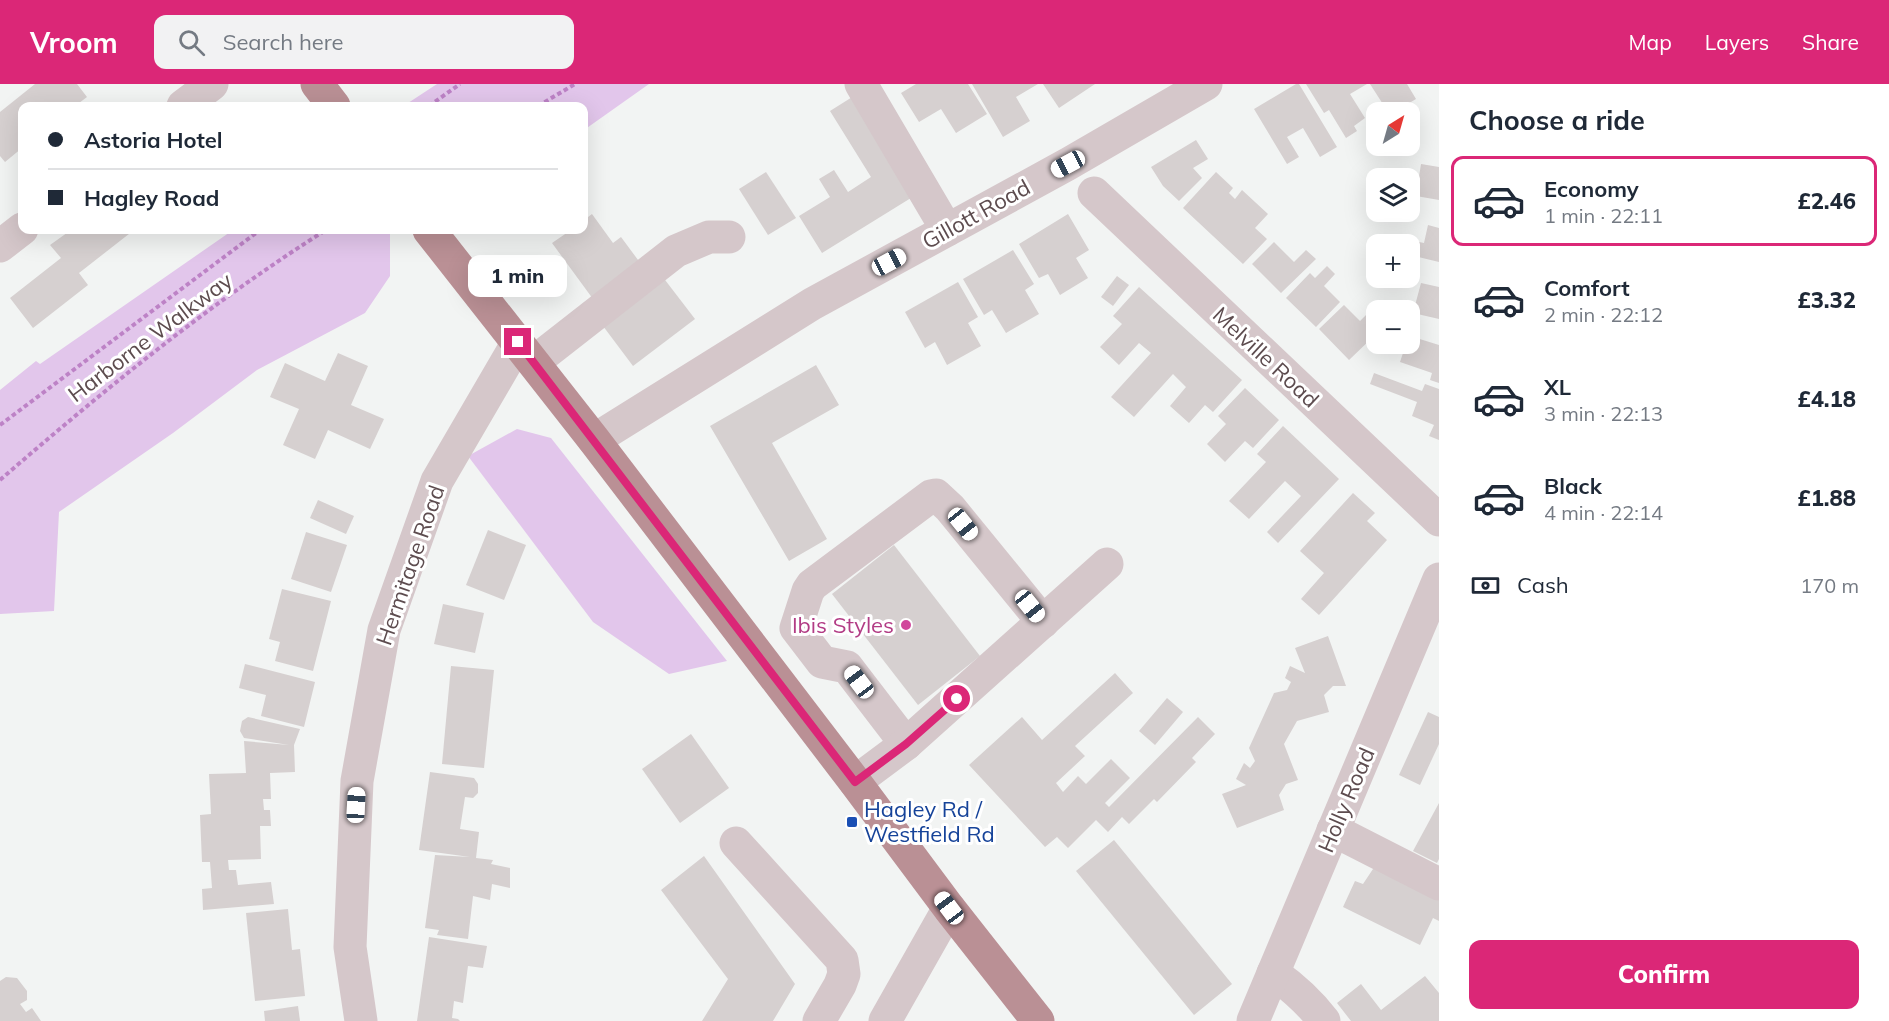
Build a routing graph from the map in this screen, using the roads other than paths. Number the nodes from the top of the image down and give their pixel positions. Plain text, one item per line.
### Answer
1 (212, 84) edge
2 (317, 84) edge
3 (861, 84) edge
4 (1206, 84) edge
5 (188, 102) edge
6 (331, 102) edge
7 (1094, 193) dead end
8 (947, 230) junction
9 (18, 232) edge
10 (432, 234) edge
11 (729, 237) dead end
12 (0, 246) edge
13 (526, 352) junction
14 (594, 440) junction
15 (1439, 520) edge
16 (1107, 564) dead end
17 (1439, 579) edge
18 (1043, 622) junction
19 (822, 662) junction
20 (784, 690) junction
21 (906, 744) junction
22 (855, 782) junction
23 (1333, 830) junction
24 (736, 843) dead end
25 (1439, 884) edge
26 (949, 908) junction
27 (1273, 973) junction
28 (361, 1021) edge
29 (819, 1021) edge
30 (885, 1021) edge
31 (1038, 1021) edge
32 (1252, 1021) edge
33 (1324, 1021) edge

1 - 5 street
2 - 6 highway
3 - 8 street
4 - 8 street, Gillott Road
7 - 15 street, Melville Road
8 - 14 street, Gillott Road
9 - 12 street
10 - 13 highway
11 - 13 street
13 - 14 highway
13 - 28 street, Hermitage Road
14 - 20 highway
16 - 18 street
17 - 23 street, Holly Road
18 - 19 street
18 - 21 street
19 - 20 street
19 - 21 street
20 - 22 highway
21 - 22 street
22 - 26 highway
23 - 25 street
23 - 27 street, Holly Road
24 - 29 street
26 - 30 street
26 - 31 highway
27 - 32 street, Holly Road
27 - 33 street

